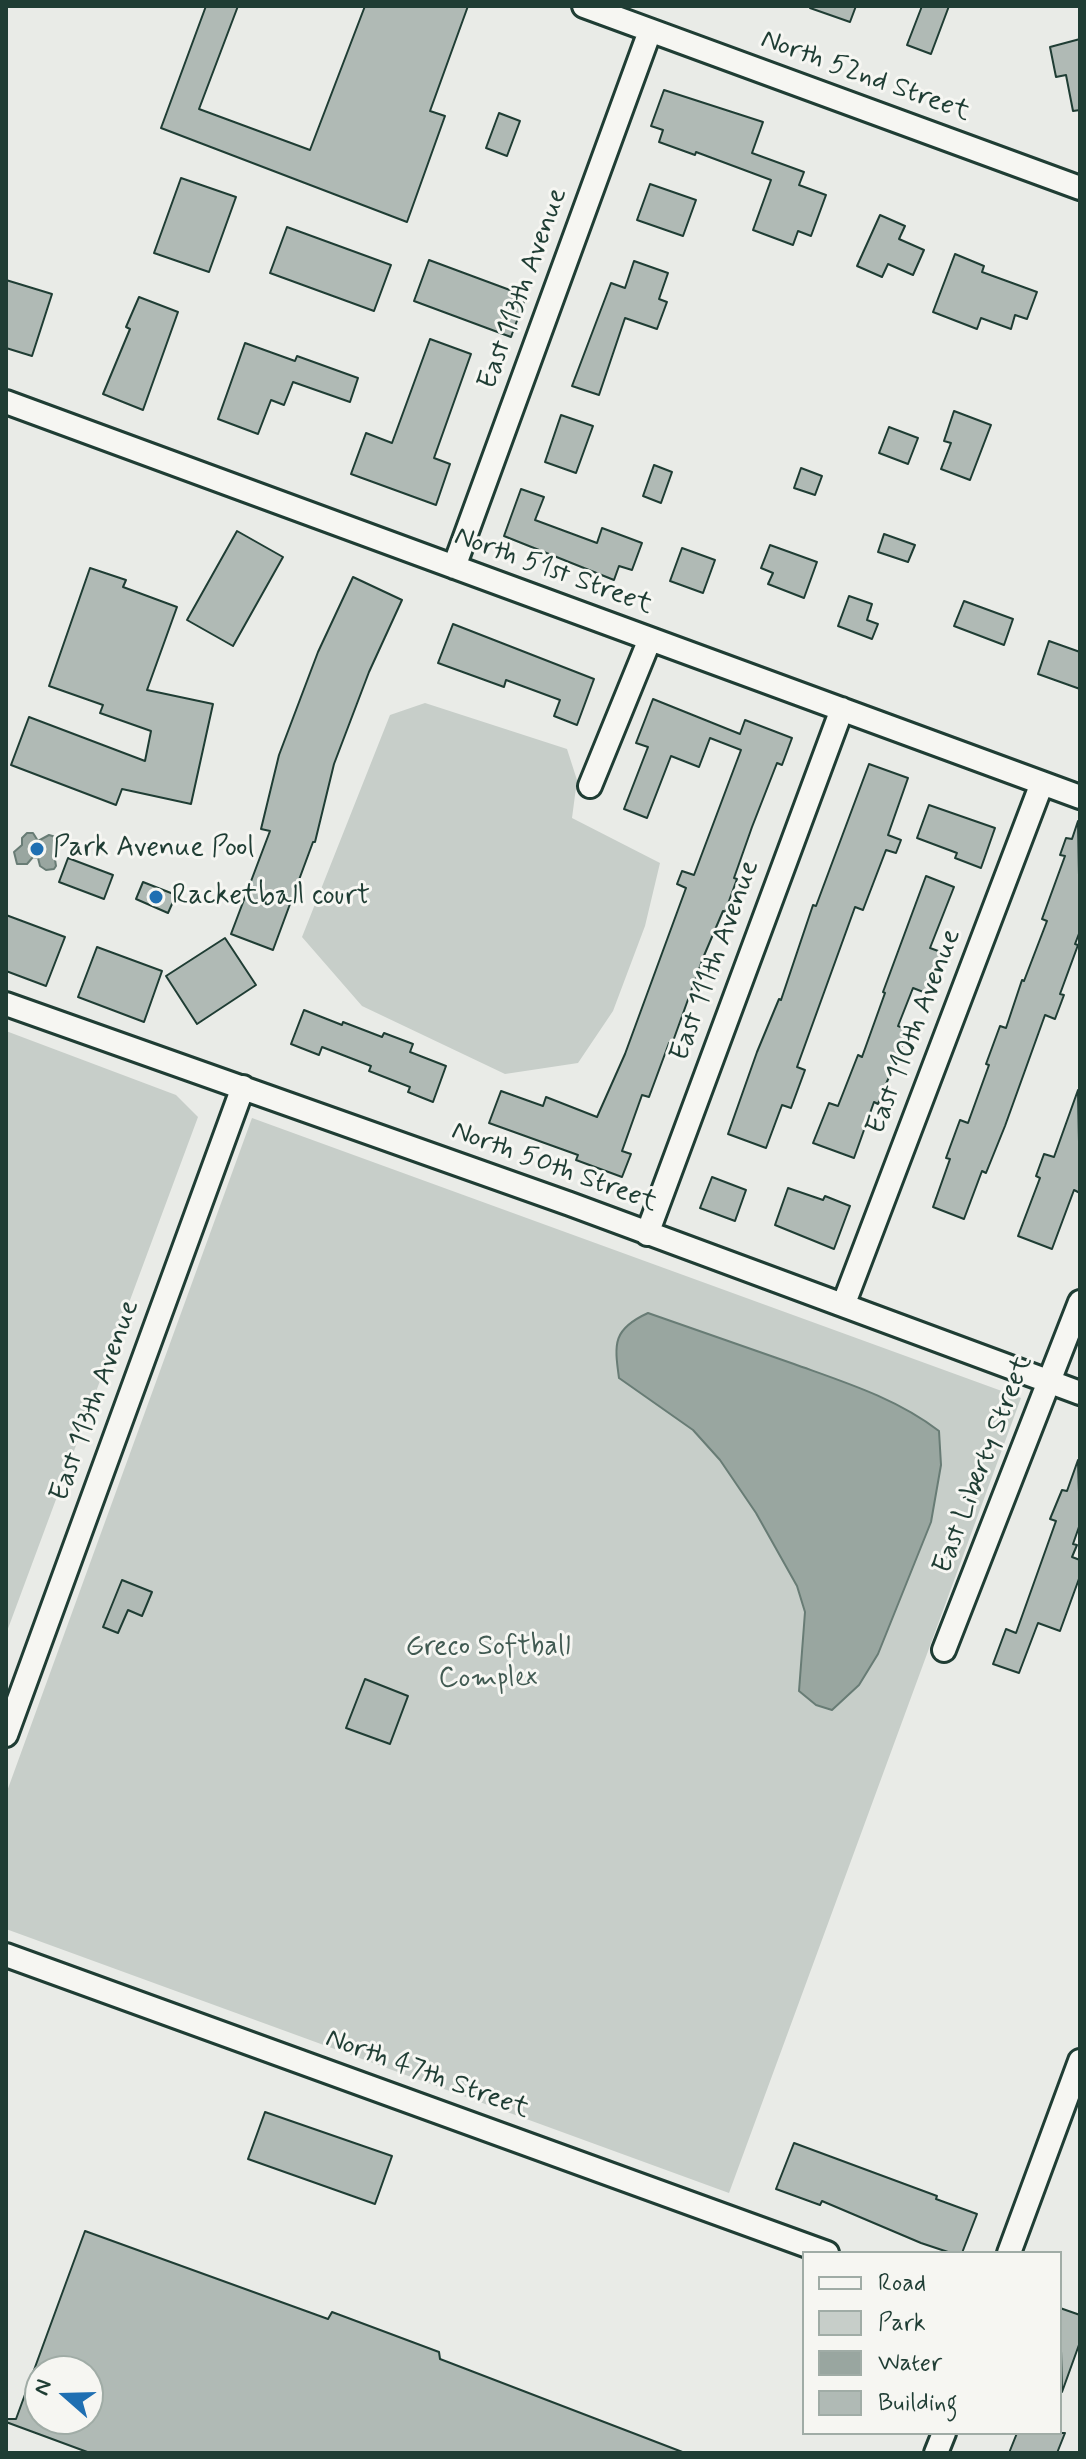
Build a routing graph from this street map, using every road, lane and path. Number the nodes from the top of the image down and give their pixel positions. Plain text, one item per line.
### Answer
1 (584, 6) edge
2 (650, 31) junction
3 (1080, 188) edge
4 (6, 402) edge
5 (454, 567) junction
6 (650, 639) junction
7 (842, 709) junction
8 (1042, 783) junction
9 (590, 786) dead end
10 (1080, 797) edge
11 (6, 1004) edge
12 (243, 1087) junction
13 (647, 1234) junction
14 (1080, 1302) edge
15 (844, 1303) junction
16 (1049, 1382) junction
17 (1080, 1393) edge
18 (944, 1650) dead end
19 (6, 1735) edge
20 (6, 1955) edge
21 (1080, 2061) edge
22 (821, 2251) edge
23 (1010, 2251) edge

1 - 2 street, North 52nd Street
2 - 3 street, North 52nd Street
2 - 5 street, East 113th Avenue
4 - 5 street, North 51st Street
5 - 6 street, North 51st Street
6 - 7 street, North 51st Street
6 - 9 street
7 - 8 street, North 51st Street
7 - 13 street, East 111th Avenue
8 - 10 street, North 51st Street
8 - 15 street, East 110th Avenue
11 - 12 street, North 50th Street
12 - 13 street, North 50th Street
12 - 19 street, East 113th Avenue
13 - 15 street, North 50th Street
14 - 16 street, East Liberty Street
15 - 16 street, North 50th Street
16 - 17 street, North 50th Street
16 - 18 street, East Liberty Street
20 - 22 street, North 47th Street
21 - 23 street

